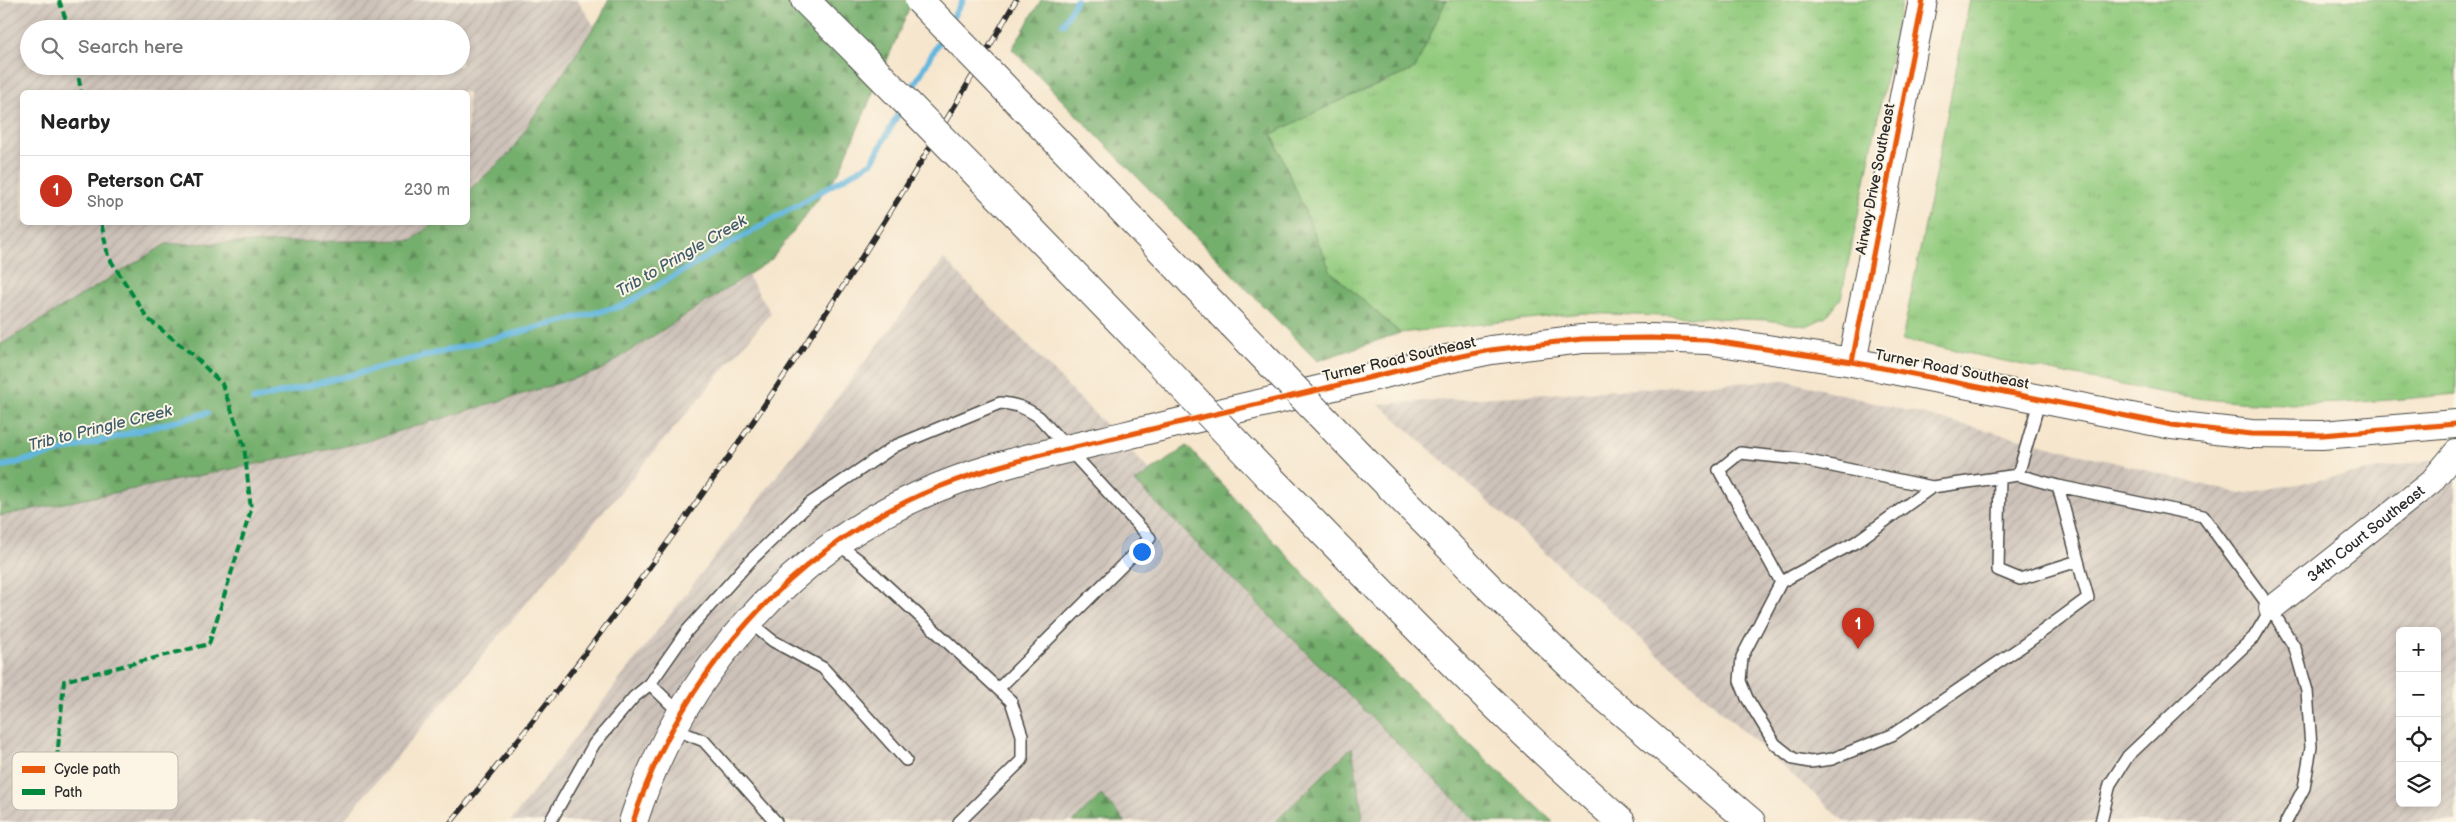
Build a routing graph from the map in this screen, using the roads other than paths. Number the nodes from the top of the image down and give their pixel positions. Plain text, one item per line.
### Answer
1 (805, 0) edge
2 (919, 0) edge
3 (1922, 0) edge
4 (1852, 362) junction
5 (2040, 399) junction
6 (2456, 424) edge
7 (1067, 449) junction
8 (2456, 452) edge
9 (2018, 475) junction
10 (2000, 478) junction
11 (2058, 486) junction
12 (1932, 487) junction
13 (838, 544) junction
14 (2078, 561) junction
15 (1781, 582) junction
16 (2272, 610) junction
17 (748, 621) junction
18 (650, 684) junction
19 (998, 689) junction
20 (676, 720) junction
21 (906, 760) dead end
22 (550, 822) edge
23 (632, 822) edge
24 (776, 822) edge
25 (959, 822) edge
26 (1621, 822) edge
27 (1752, 822) edge
28 (2101, 822) edge
29 (2286, 822) edge

1 - 26 main road, bridge
2 - 27 main road, bridge
3 - 4 main road, Airway Drive Southeast
4 - 5 main road, Turner Road Southeast
4 - 7 main road, Turner Road Southeast
5 - 6 main road, Turner Road Southeast
5 - 9 lane
7 - 13 main road, Turner Road Southeast
7 - 18 lane
7 - 19 lane
8 - 16 street, 34th Court Southeast
9 - 10 lane
9 - 11 lane
10 - 12 lane
10 - 14 lane
11 - 14 lane
11 - 16 lane
12 - 15 lane
12 - 15 lane
13 - 17 main road, Turner Road Southeast
13 - 19 lane
14 - 15 lane
16 - 28 lane
16 - 29 lane
17 - 20 main road, Turner Road Southeast
17 - 21 lane
18 - 20 lane
18 - 22 lane
19 - 25 lane
20 - 23 main road, Turner Road Southeast
20 - 24 lane

